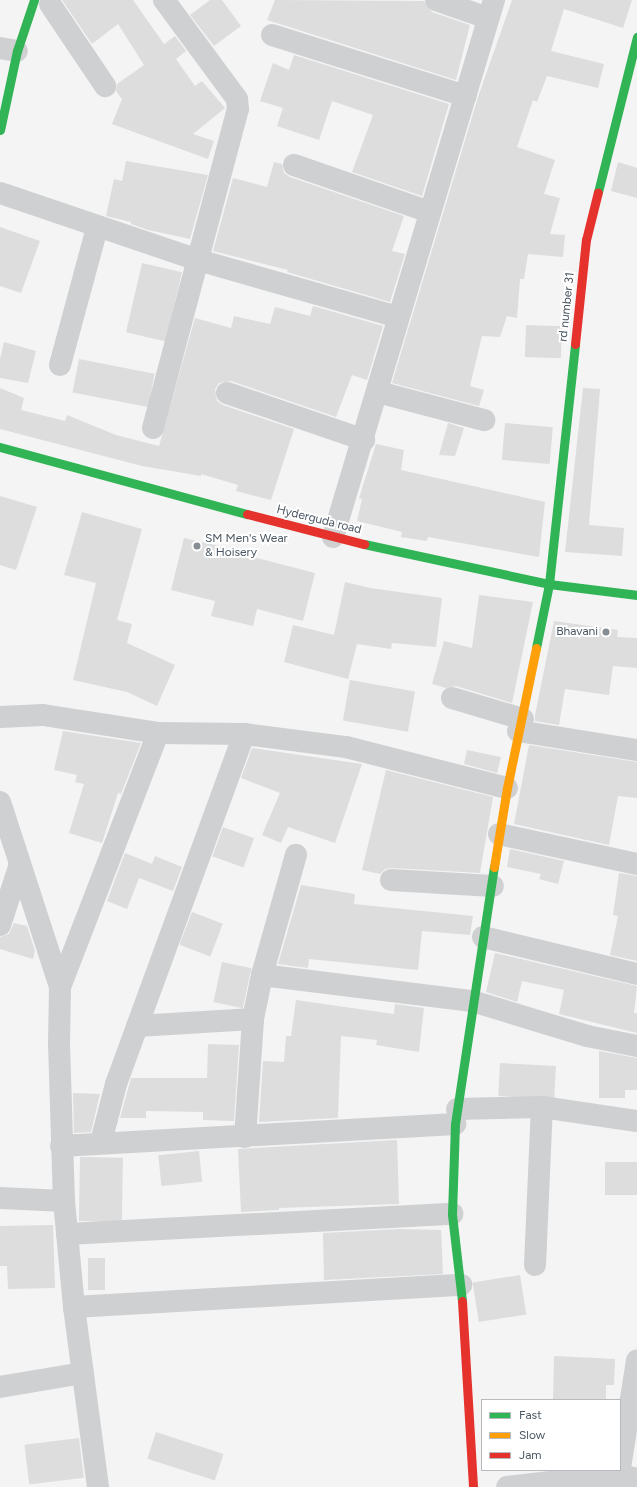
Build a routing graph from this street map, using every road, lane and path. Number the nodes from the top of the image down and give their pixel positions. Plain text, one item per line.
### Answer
1 (436, 0) edge
2 (46, 1) edge
3 (173, 3) edge
4 (491, 9) edge
5 (28, 21) joint
6 (272, 35) dead end
7 (637, 38) edge
8 (8, 50) edge
9 (105, 86) dead end
10 (466, 96) junction
11 (1, 122) edge
12 (294, 165) dead end
13 (0, 193) edge
14 (430, 212) junction
15 (97, 228) junction
16 (198, 260) junction
17 (398, 317) junction
18 (60, 365) dead end
19 (378, 392) junction
20 (227, 393) dead end
21 (484, 420) dead end
22 (153, 428) dead end
23 (364, 440) junction
24 (0, 447) edge
25 (333, 537) junction
26 (549, 584) junction
27 (637, 595) edge
28 (452, 698) dead end
29 (0, 717) edge
30 (521, 725) junction
31 (158, 733) junction
32 (244, 734) junction
33 (637, 750) edge
34 (507, 788) junction
35 (0, 802) edge
36 (499, 834) junction
37 (296, 855) dead end
38 (20, 864) junction
39 (637, 864) edge
40 (391, 880) dead end
41 (493, 886) junction
42 (0, 926) edge
43 (482, 937) junction
44 (637, 974) edge
45 (262, 975) junction
46 (60, 987) junction
47 (472, 1001) junction
48 (253, 1019) junction
49 (137, 1026) junction
50 (637, 1046) edge
51 (542, 1107) junction
52 (456, 1117) junction
53 (637, 1121) edge
54 (245, 1137) junction
55 (101, 1142) junction
56 (61, 1146) junction
57 (0, 1198) edge
58 (64, 1201) junction
59 (452, 1214) junction
60 (67, 1234) junction
61 (535, 1265) dead end
62 (461, 1285) junction
63 (74, 1307) junction
64 (637, 1360) edge
65 (83, 1373) junction
66 (0, 1387) edge
67 (624, 1480) edge
68 (98, 1487) edge
69 (473, 1487) edge
70 (507, 1487) edge

1 - 4 street
2 - 5 street
2 - 9 street
3 - 16 street
4 - 10 street
5 - 8 street
6 - 10 street
7 - 26 street, rd number 31
8 - 11 street
10 - 14 street
12 - 14 street
13 - 15 street
14 - 17 street
15 - 16 street
15 - 18 street
16 - 17 street
16 - 22 street
17 - 19 street
19 - 21 street
19 - 23 street
20 - 23 street
23 - 25 street
24 - 25 street, Hyderguda road
25 - 26 street, Hyderguda road
26 - 27 street, Hyderguda road
26 - 30 street, rd number 31
28 - 30 street
29 - 31 street
30 - 33 street
30 - 34 street, rd number 31
31 - 32 street
31 - 46 street
32 - 34 street
32 - 49 street
34 - 36 street, rd number 31
35 - 38 street
36 - 39 street
36 - 41 street, rd number 31
37 - 45 street
38 - 42 street
38 - 46 street
40 - 41 street
41 - 43 street, rd number 31
43 - 44 street
43 - 47 street, rd number 31
45 - 47 street
45 - 48 street
46 - 56 street
47 - 50 street
47 - 52 street, rd number 31
48 - 49 street
48 - 54 street
49 - 55 street
51 - 52 street
51 - 53 street
51 - 61 street
52 - 54 street
52 - 59 street, rd number 31
54 - 55 street
55 - 56 street
56 - 58 street
57 - 58 street
58 - 60 street
59 - 60 street
59 - 62 street, rd number 31
60 - 63 street
62 - 63 street
62 - 69 street, rd number 31
63 - 65 street
64 - 67 street
65 - 66 street
65 - 68 street
67 - 70 street

